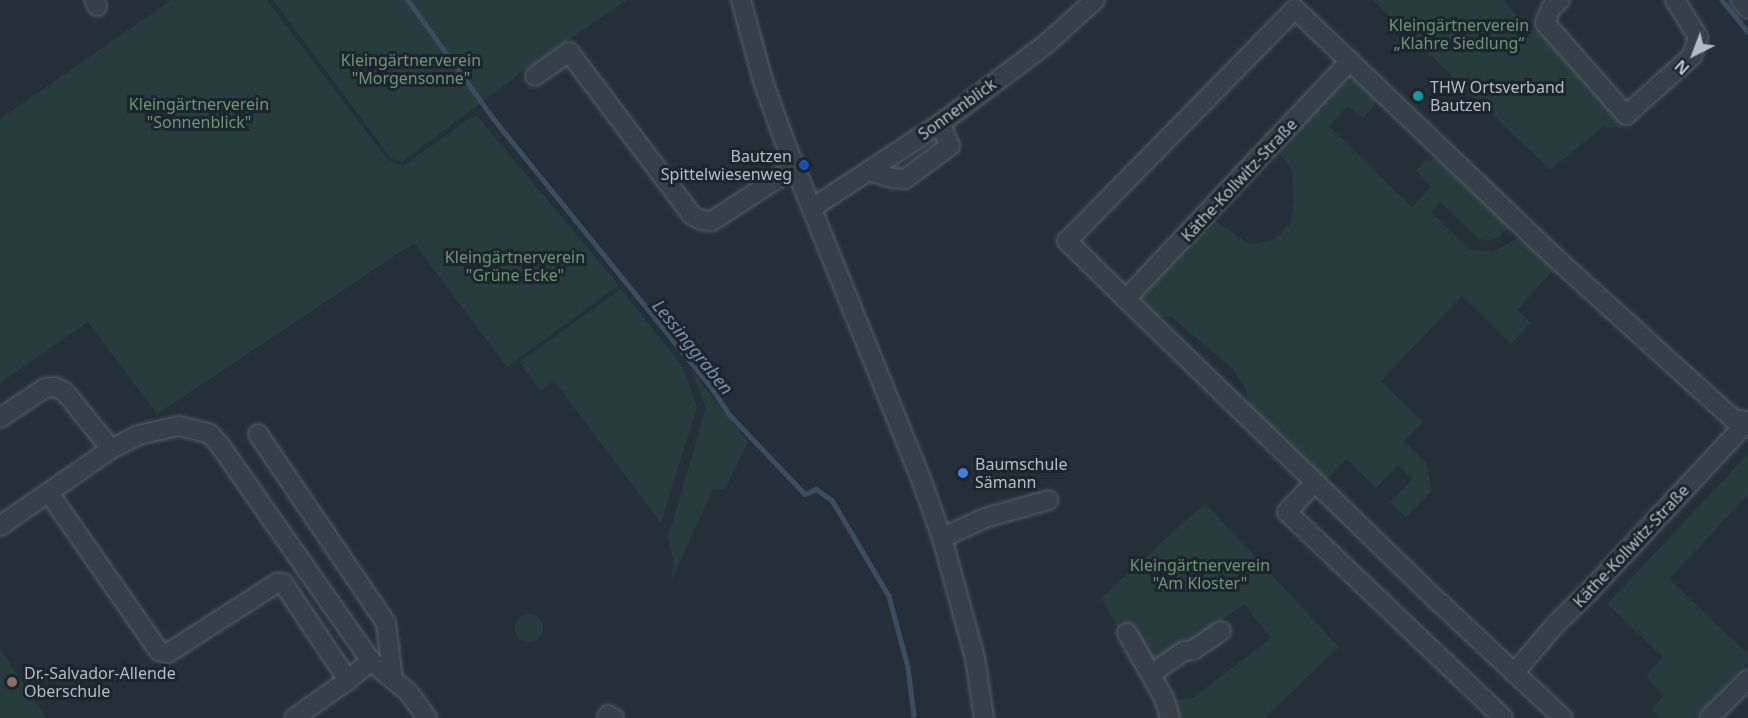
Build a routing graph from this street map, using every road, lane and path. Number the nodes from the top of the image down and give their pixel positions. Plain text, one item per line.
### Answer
1 (741, 0) edge
2 (1095, 0) edge
3 (1560, 0) edge
4 (1675, 0) edge
5 (1740, 0) edge
6 (1748, 9) edge
7 (1350, 61) junction
8 (535, 76) dead end
9 (940, 124) junction
10 (795, 167) junction
11 (868, 171) junction
12 (812, 207) junction
13 (1126, 299) junction
14 (0, 418) edge
15 (258, 434) dead end
16 (111, 449) junction
17 (1316, 482) junction
18 (49, 493) junction
19 (1049, 500) dead end
20 (0, 526) edge
21 (942, 538) junction
22 (1221, 631) dead end
23 (1127, 633) dead end
24 (371, 661) junction
25 (1515, 672) junction
26 (1150, 674) junction
27 (1748, 679) edge
28 (348, 680) junction
29 (393, 680) junction
30 (294, 718) edge
31 (427, 718) edge
32 (984, 718) edge
33 (1170, 718) edge
34 (1503, 718) edge
35 (1563, 718) edge
36 (1709, 718) edge

1 - 10 street
2 - 9 street, Sonnenblick
3 - 4 street
5 - 6 street
7 - 13 street, Käthe-Kollwitz-Straße
7 - 13 street
7 - 25 street, Käthe-Kollwitz-Straße
8 - 10 street
9 - 11 street, Sonnenblick
9 - 11 street
10 - 12 street
11 - 12 street, Sonnenblick
12 - 21 street
13 - 17 street
14 - 16 street
15 - 29 street
16 - 18 street
16 - 24 street
17 - 25 street
17 - 34 street
18 - 20 street
18 - 28 street
19 - 21 street
21 - 32 street
22 - 26 street
23 - 26 street
24 - 28 street
24 - 29 street
25 - 35 street
26 - 33 street
27 - 36 street
28 - 30 street
29 - 31 street

